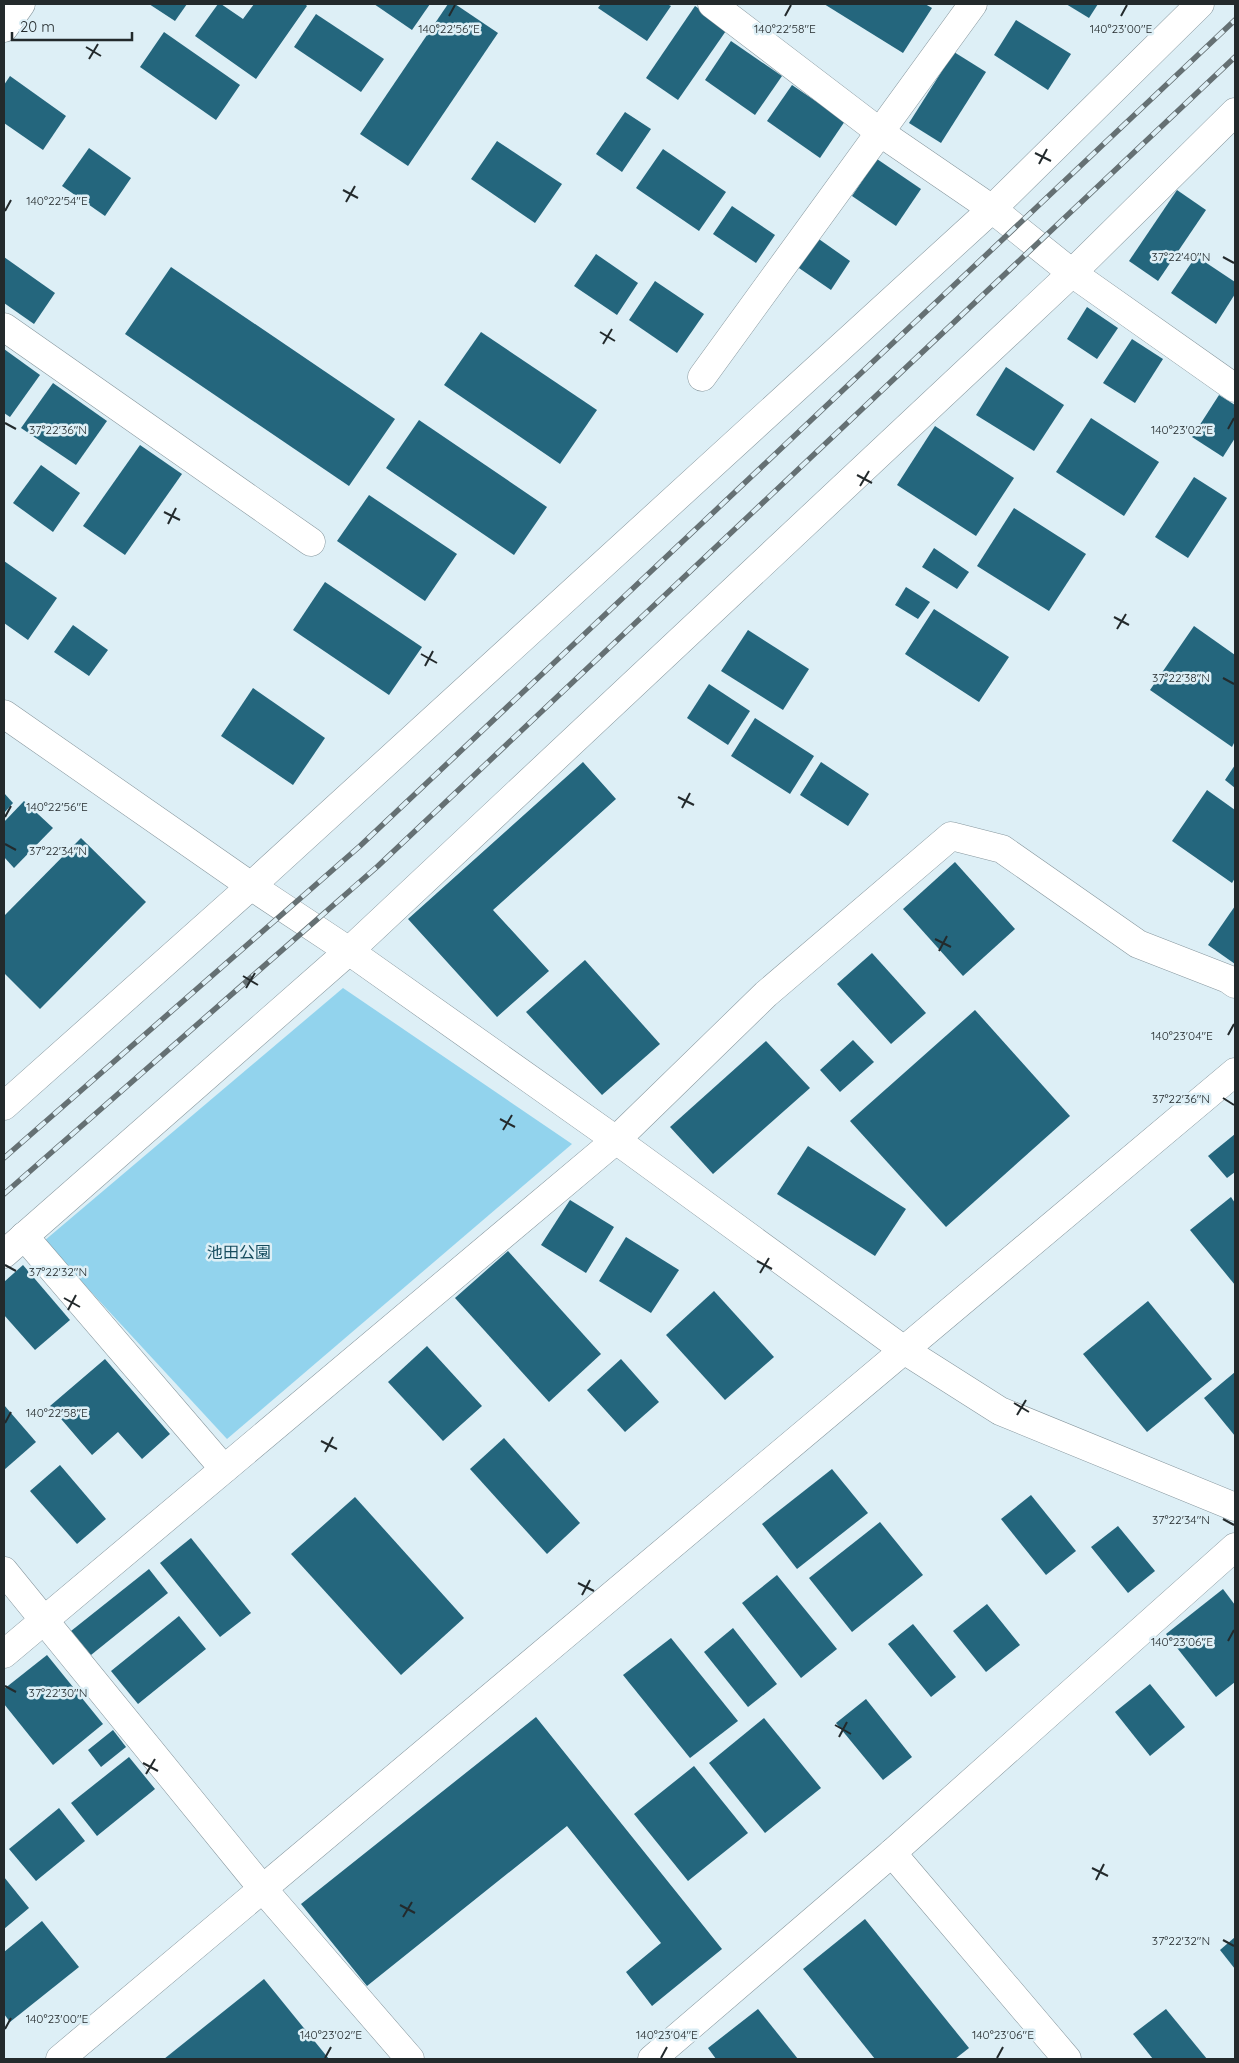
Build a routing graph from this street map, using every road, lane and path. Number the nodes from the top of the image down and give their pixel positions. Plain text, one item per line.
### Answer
1 (21, 4) edge
2 (712, 4) edge
3 (974, 4) edge
4 (1200, 4) edge
5 (4, 28) edge
6 (1235, 112) edge
7 (881, 133) junction
8 (992, 209) junction
9 (1072, 273) junction
10 (4, 327) edge
11 (702, 377) dead end
12 (1235, 388) edge
13 (311, 542) dead end
14 (4, 714) edge
15 (251, 886) junction
16 (349, 951) junction
17 (1235, 984) edge
18 (1235, 1072) edge
19 (4, 1106) edge
20 (616, 1140) junction
21 (24, 1236) junction
22 (4, 1254) edge
23 (904, 1350) junction
24 (224, 1469) junction
25 (1235, 1507) edge
26 (1235, 1547) edge
27 (4, 1571) edge
28 (44, 1619) junction
29 (4, 1654) edge
30 (892, 1854) junction
31 (262, 1888) junction
32 (60, 2059) edge
33 (410, 2059) edge
34 (652, 2059) edge
35 (1066, 2059) edge

1 - 5 street
2 - 7 street
3 - 7 street
4 - 8 street
6 - 9 street
7 - 8 street
7 - 11 street
8 - 9 street
8 - 15 street
9 - 12 street
9 - 16 street
10 - 13 street
14 - 15 street
15 - 16 street
15 - 19 street
16 - 20 street
16 - 21 street
17 - 20 street
18 - 23 street
20 - 23 street
20 - 24 street
21 - 22 street
21 - 24 street
23 - 25 street
23 - 31 street
24 - 28 street
26 - 30 street
27 - 28 street
28 - 29 street
28 - 31 street
30 - 34 street
30 - 35 street
31 - 32 street
31 - 33 street

